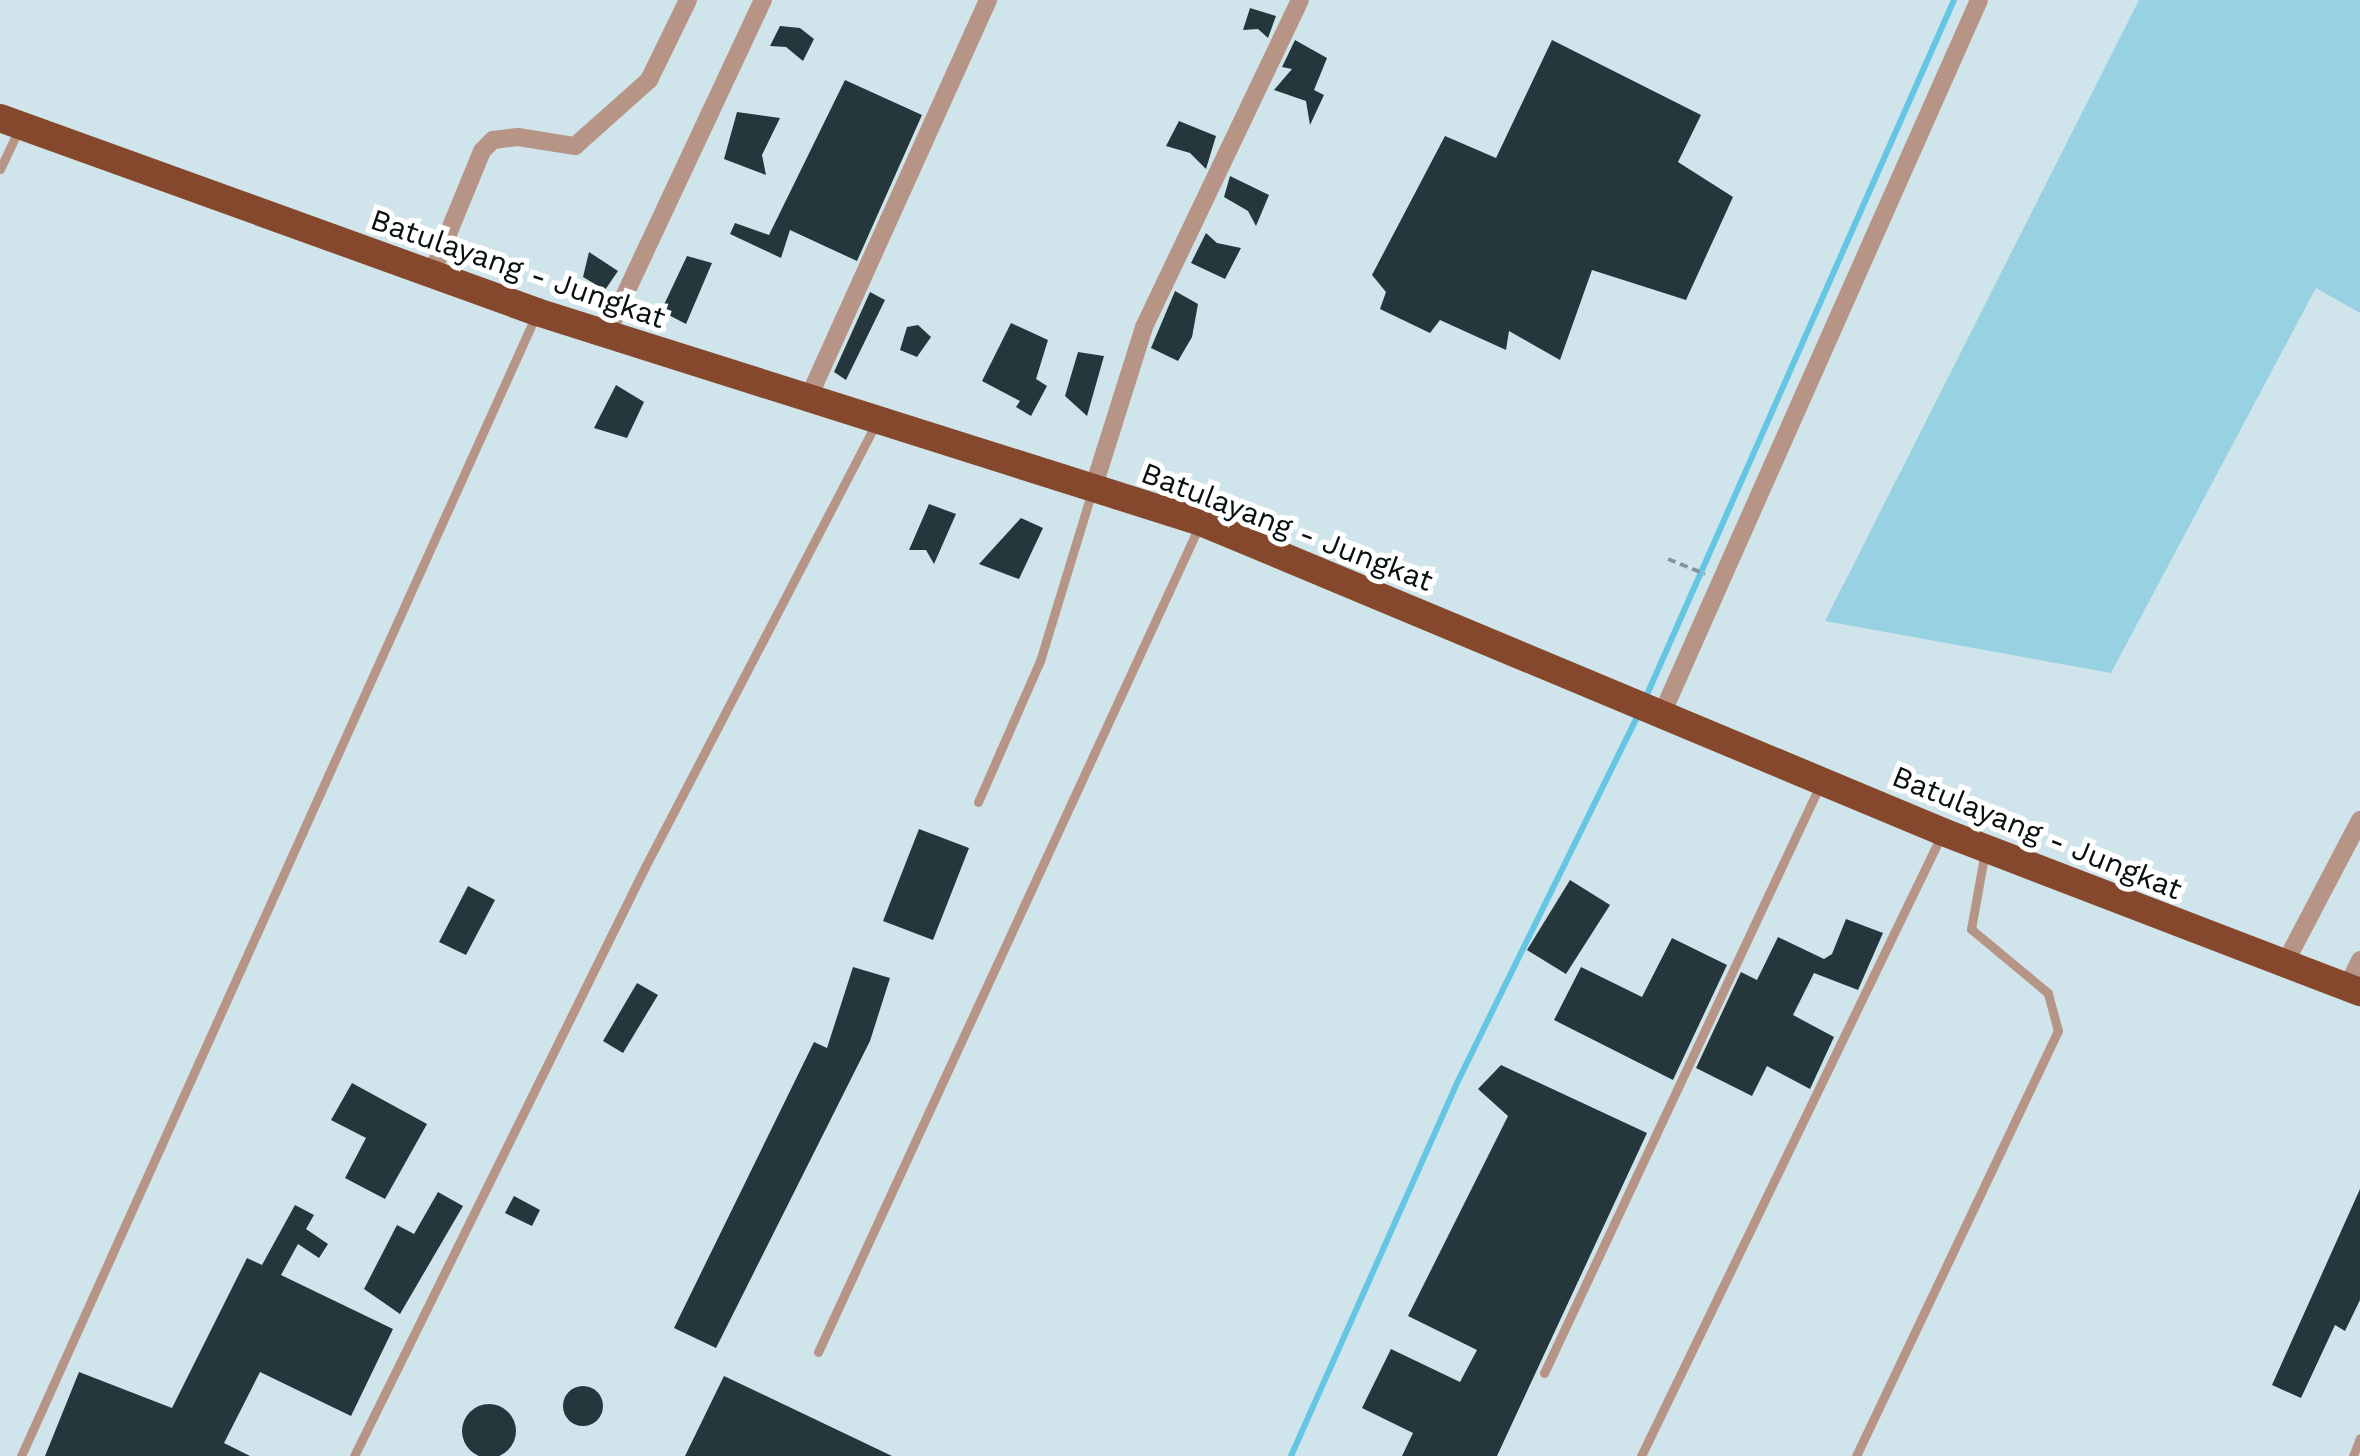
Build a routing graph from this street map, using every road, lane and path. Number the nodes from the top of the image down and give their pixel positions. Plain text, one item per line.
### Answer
1 (688, 0) edge
2 (764, 0) edge
3 (988, 0) edge
4 (1300, 0) edge
5 (1978, 0) edge
6 (10, 122) edge
7 (0, 170) edge
8 (432, 272) junction
9 (537, 312) junction
10 (606, 335) junction
11 (807, 401) junction
12 (876, 422) junction
13 (1093, 489) junction
14 (1201, 522) junction
15 (1668, 559) dead end
16 (1711, 576) dead end
17 (1648, 710) junction
18 (1821, 782) junction
19 (978, 802) dead end
20 (2360, 820) edge
21 (1944, 832) junction
22 (1985, 849) junction
23 (2360, 960) edge
24 (2284, 965) junction
25 (2354, 989) edge
26 (818, 1352) dead end
27 (1544, 1373) dead end
28 (2360, 1438) edge
29 (21, 1456) edge
30 (354, 1456) edge
31 (1641, 1456) edge
32 (1856, 1456) edge
33 (2354, 1456) edge

1 - 8 street
2 - 10 street
3 - 11 street
4 - 13 street
5 - 17 street
6 - 7 lane
6 - 8 highway, Batulayang - Jungkat
8 - 9 highway, Batulayang - Jungkat
9 - 10 highway, Batulayang - Jungkat
9 - 29 lane
10 - 11 highway, Batulayang - Jungkat
11 - 12 highway, Batulayang - Jungkat
12 - 13 highway, Batulayang - Jungkat
12 - 30 lane
13 - 14 highway, Batulayang - Jungkat
13 - 19 lane
14 - 17 highway, Batulayang - Jungkat
14 - 26 lane
15 - 16 path
17 - 18 highway, Batulayang - Jungkat
18 - 21 highway, Batulayang - Jungkat
18 - 27 lane
20 - 24 street
21 - 22 highway, Batulayang - Jungkat
21 - 31 lane
22 - 24 highway, Batulayang - Jungkat
22 - 32 lane
23 - 25 street
24 - 25 highway, Batulayang - Jungkat
28 - 33 lane

